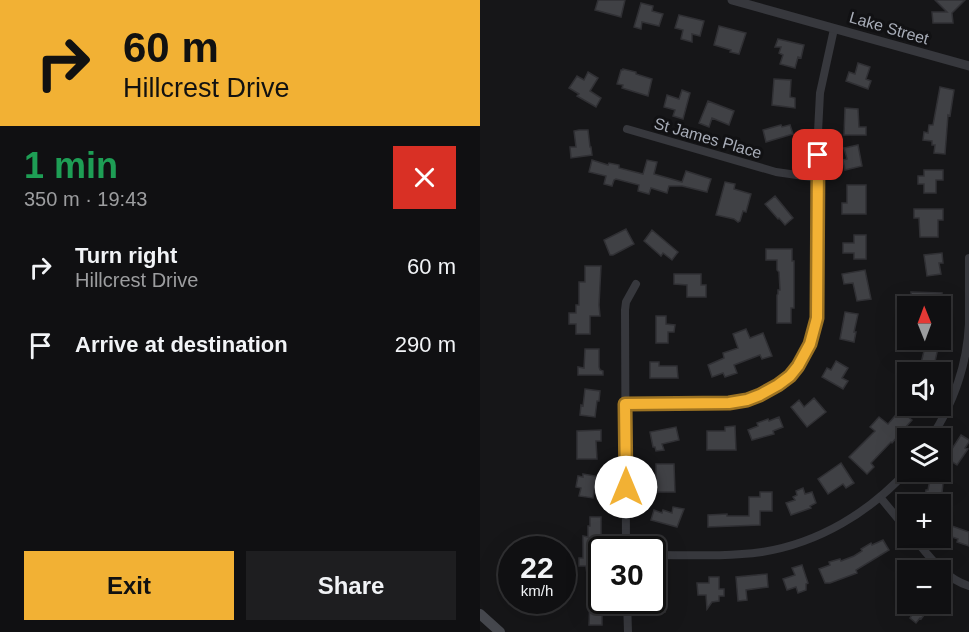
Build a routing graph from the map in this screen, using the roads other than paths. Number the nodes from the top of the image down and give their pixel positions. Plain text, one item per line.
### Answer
1 (732, 0) edge
2 (834, 28) junction
3 (969, 66) edge
4 (627, 129) dead end
5 (818, 178) junction
6 (969, 258) edge
7 (636, 284) dead end
8 (625, 404) junction
9 (937, 428) edge
10 (897, 482) edge
11 (880, 497) junction
12 (897, 518) edge
13 (626, 536) edge
14 (923, 548) edge
15 (666, 555) edge
16 (969, 586) edge
17 (480, 614) edge
18 (627, 614) edge
19 (500, 632) edge
20 (628, 632) edge

1 - 2 street, Lake Street
2 - 3 street, Lake Street
2 - 5 street
4 - 5 street, St James Place
5 - 8 street
6 - 9 street
7 - 8 street
8 - 13 street
10 - 11 street
11 - 12 street
11 - 15 street
14 - 16 street
17 - 19 main road
18 - 20 street

